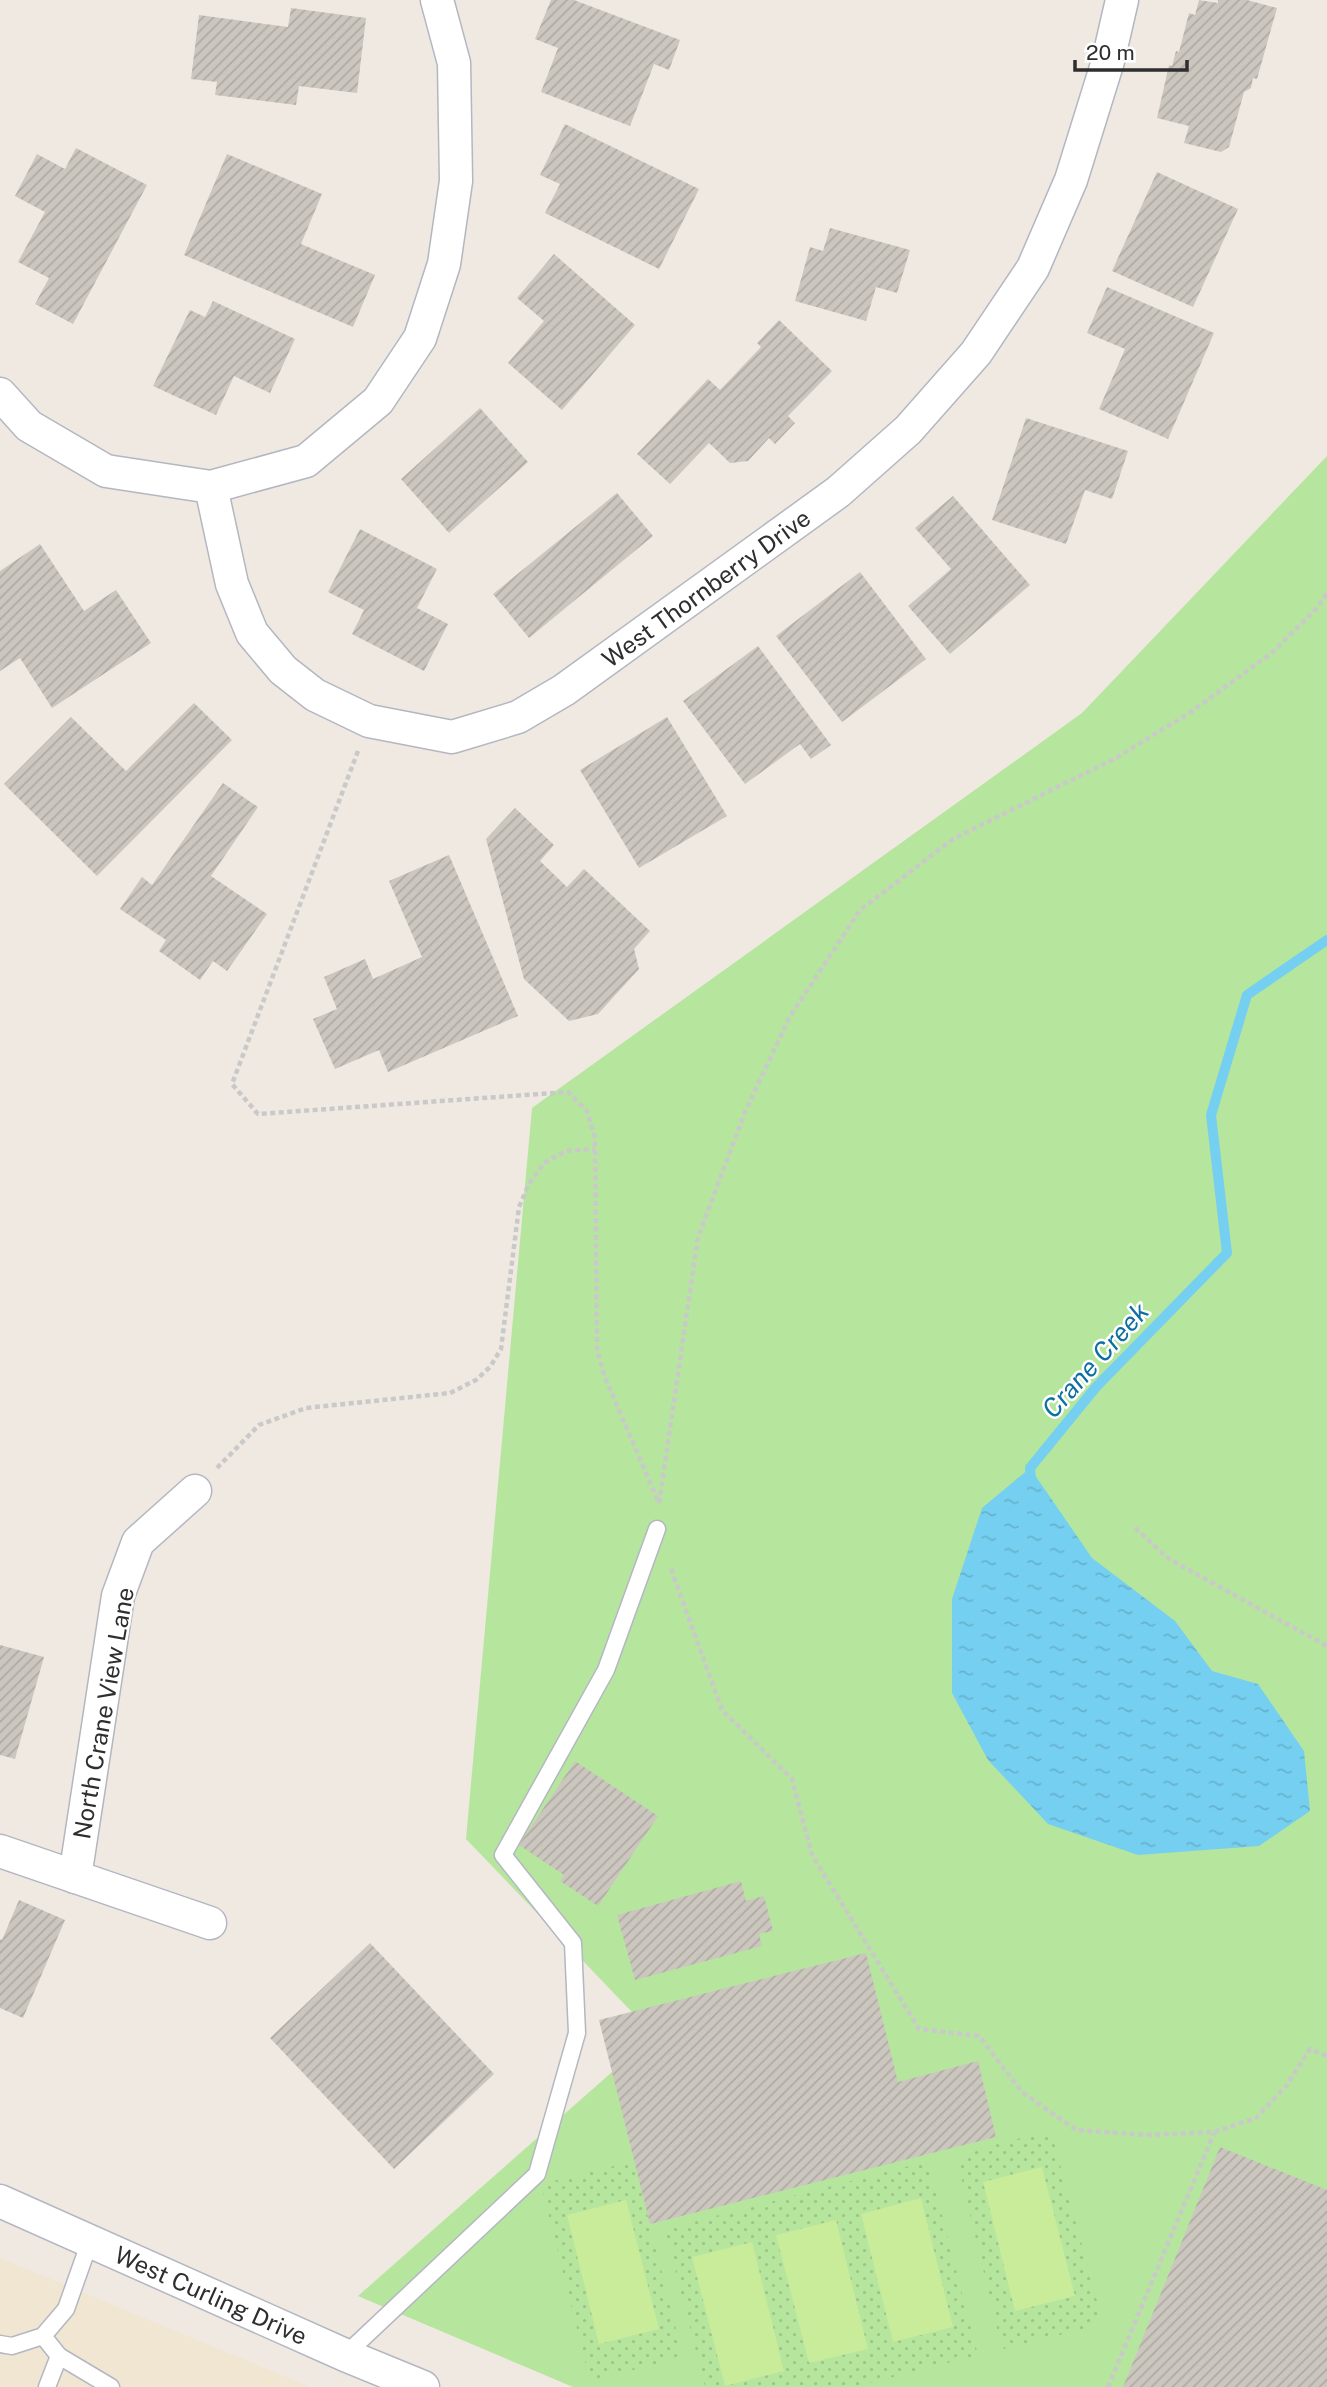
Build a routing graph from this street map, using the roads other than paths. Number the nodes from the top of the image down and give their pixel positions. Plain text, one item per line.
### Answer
1 (438, 0) edge
2 (1122, 0) edge
3 (0, 394) edge
4 (211, 487) junction
5 (195, 1491) road end
6 (657, 1529) road end
7 (0, 1851) edge
8 (75, 1877) junction
9 (210, 1923) dead end
10 (0, 2201) edge
11 (90, 2241) junction
12 (43, 2336) junction
13 (0, 2344) edge
14 (345, 2355) junction
15 (59, 2356) junction
16 (47, 2387) edge
17 (111, 2387) edge
18 (424, 2387) edge

1 - 4 street
2 - 4 street, West Thornberry Drive
3 - 4 street
5 - 8 street, North Crane View Lane
6 - 14 lane
7 - 8 street
8 - 9 street
10 - 11 street, West Curling Drive
11 - 12 lane
11 - 14 street, West Curling Drive
12 - 13 lane
12 - 15 lane
14 - 18 street, West Curling Drive
15 - 16 lane
15 - 17 lane

